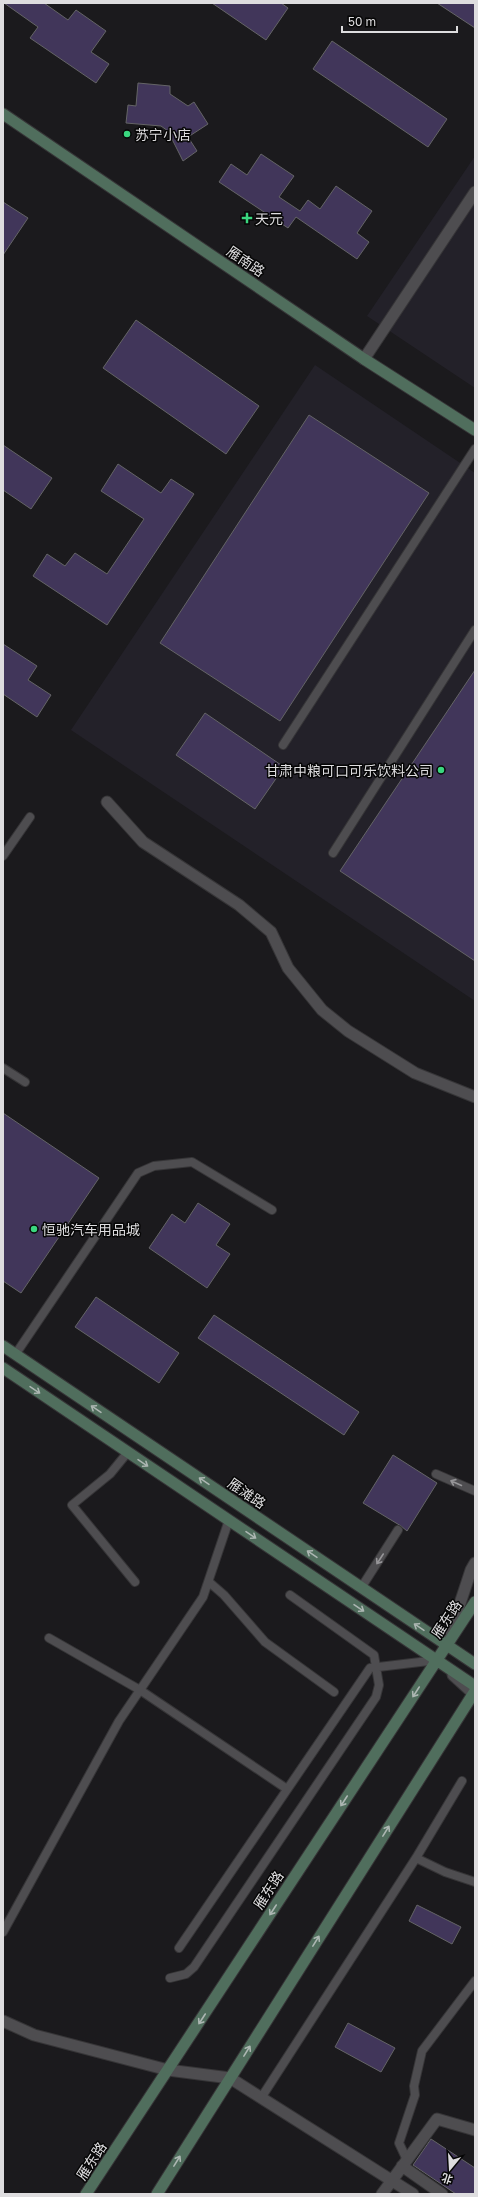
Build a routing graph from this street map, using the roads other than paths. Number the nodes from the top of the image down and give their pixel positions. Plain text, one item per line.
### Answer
1 (5, 117) edge
2 (475, 192) edge
3 (364, 360) junction
4 (475, 430) edge
5 (475, 449) edge
6 (475, 630) edge
7 (283, 745) dead end
8 (107, 802) dead end
9 (30, 817) dead end
10 (333, 853) dead end
11 (3, 856) edge
12 (3, 1068) edge
13 (25, 1082) dead end
14 (475, 1096) edge
15 (272, 1210) dead end
16 (3, 1346) edge
17 (15, 1355) junction
18 (3, 1368) edge
19 (128, 1452) junction
20 (436, 1474) dead end
21 (475, 1491) edge
22 (229, 1520) junction
23 (398, 1530) dead end
24 (475, 1563) edge
25 (135, 1582) dead end
26 (209, 1582) junction
27 (361, 1588) junction
28 (290, 1595) dead end
29 (475, 1602) edge
30 (49, 1638) dead end
31 (446, 1645) junction
32 (437, 1660) junction
33 (475, 1664) edge
34 (378, 1667) junction
35 (140, 1690) junction
36 (475, 1691) edge
37 (334, 1692) dead end
38 (462, 1781) dead end
39 (287, 1789) junction
40 (416, 1858) junction
41 (475, 1882) edge
42 (3, 1932) edge
43 (179, 1948) dead end
44 (170, 1978) dead end
45 (475, 1981) edge
46 (3, 2021) edge
47 (168, 2070) junction
48 (230, 2078) junction
49 (261, 2098) junction
50 (475, 2130) edge
51 (404, 2163) junction
52 (392, 2180) junction
53 (86, 2194) edge
54 (157, 2194) edge
55 (382, 2194) edge
56 (413, 2194) edge
57 (442, 2194) edge

1 - 3 main road, 雁南路
2 - 3 street
3 - 4 main road, 雁南路
5 - 7 lane
6 - 10 lane
8 - 14 street
9 - 11 lane
12 - 13 lane
15 - 17 lane
16 - 17 main road, 雁滩路
27 -> 17 main road, 雁滩路
18 -> 19 main road
19 -> 22 main road
19 - 25 lane
21 -> 20 lane
22 - 26 lane
22 -> 32 main road
23 -> 27 lane
24 - 31 street
26 - 35 lane
26 - 37 lane
31 -> 27 main road, 雁滩路
28 - 34 lane
29 - 31 main road, 雁东路
30 - 35 lane
31 - 32 main road, 雁东路
31 - 33 main road, 雁滩路
32 - 34 lane
32 - 36 main road
32 -> 47 main road, 雁东路
34 - 39 lane
34 - 44 lane
35 - 39 lane
35 - 42 lane
48 -> 36 main road
38 - 40 lane
39 - 43 lane
40 - 41 lane
40 - 49 lane
45 - 51 lane
46 - 47 street
47 - 48 street
47 - 53 main road, 雁东路
48 - 49 street
54 -> 48 main road
49 - 52 street
50 - 51 street
51 - 52 street
51 - 57 street
52 - 55 street
52 - 56 street

